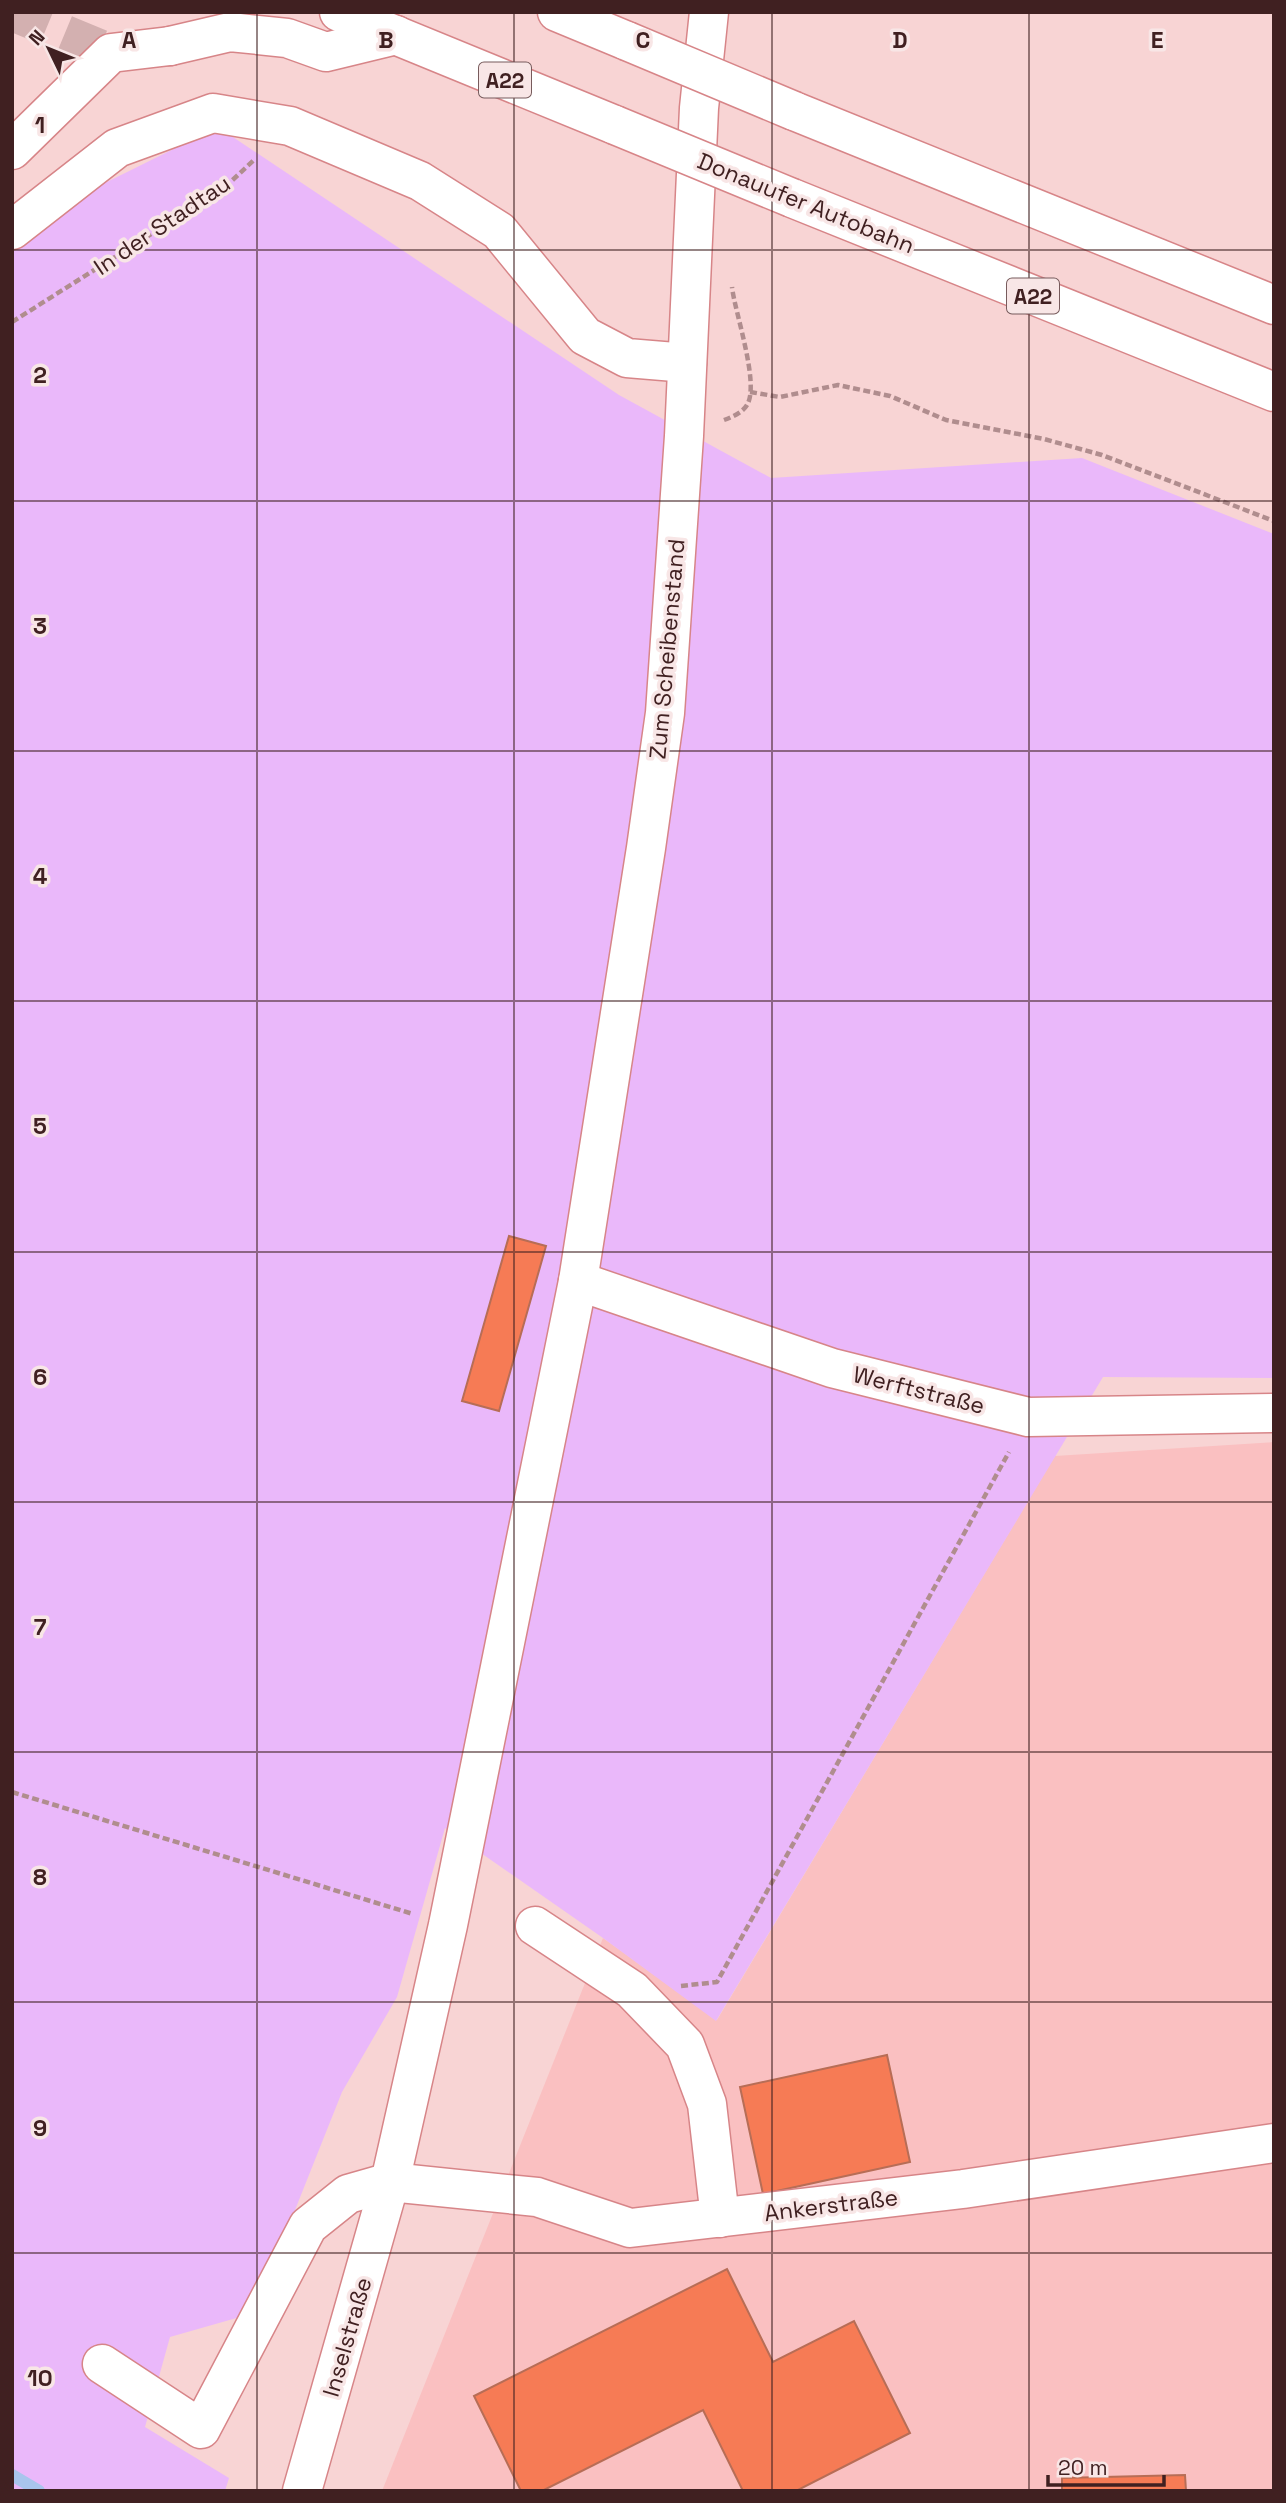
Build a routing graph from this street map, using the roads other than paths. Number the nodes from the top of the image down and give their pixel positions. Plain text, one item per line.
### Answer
1 (339, 12) edge
2 (557, 12) edge
3 (709, 12) edge
4 (396, 35) junction
5 (12, 150) edge
6 (12, 230) edge
7 (1274, 305) edge
8 (687, 363) junction
9 (1274, 392) edge
10 (578, 1280) junction
11 (1274, 1413) edge
12 (448, 1925) joint
13 (536, 1926) dead end
14 (1274, 2143) edge
15 (390, 2182) junction
16 (720, 2218) junction
17 (102, 2364) dead end
18 (302, 2491) edge

1 - 4 main road, Donauufer Autobahn / A22
2 - 7 main road, bridge
3 - 8 main road, Zum Scheibenstand
4 - 5 main road
4 - 9 main road, Donauufer Autobahn / A22, bridge
6 - 8 main road
8 - 10 main road, Zum Scheibenstand
10 - 11 main road, Werftstraße
10 - 12 main road, Zum Scheibenstand
12 - 15 main road, Inselstraße
13 - 16 main road
14 - 16 main road, Ankerstraße
15 - 16 main road, Ankerstraße
15 - 17 main road
15 - 18 main road, Inselstraße

